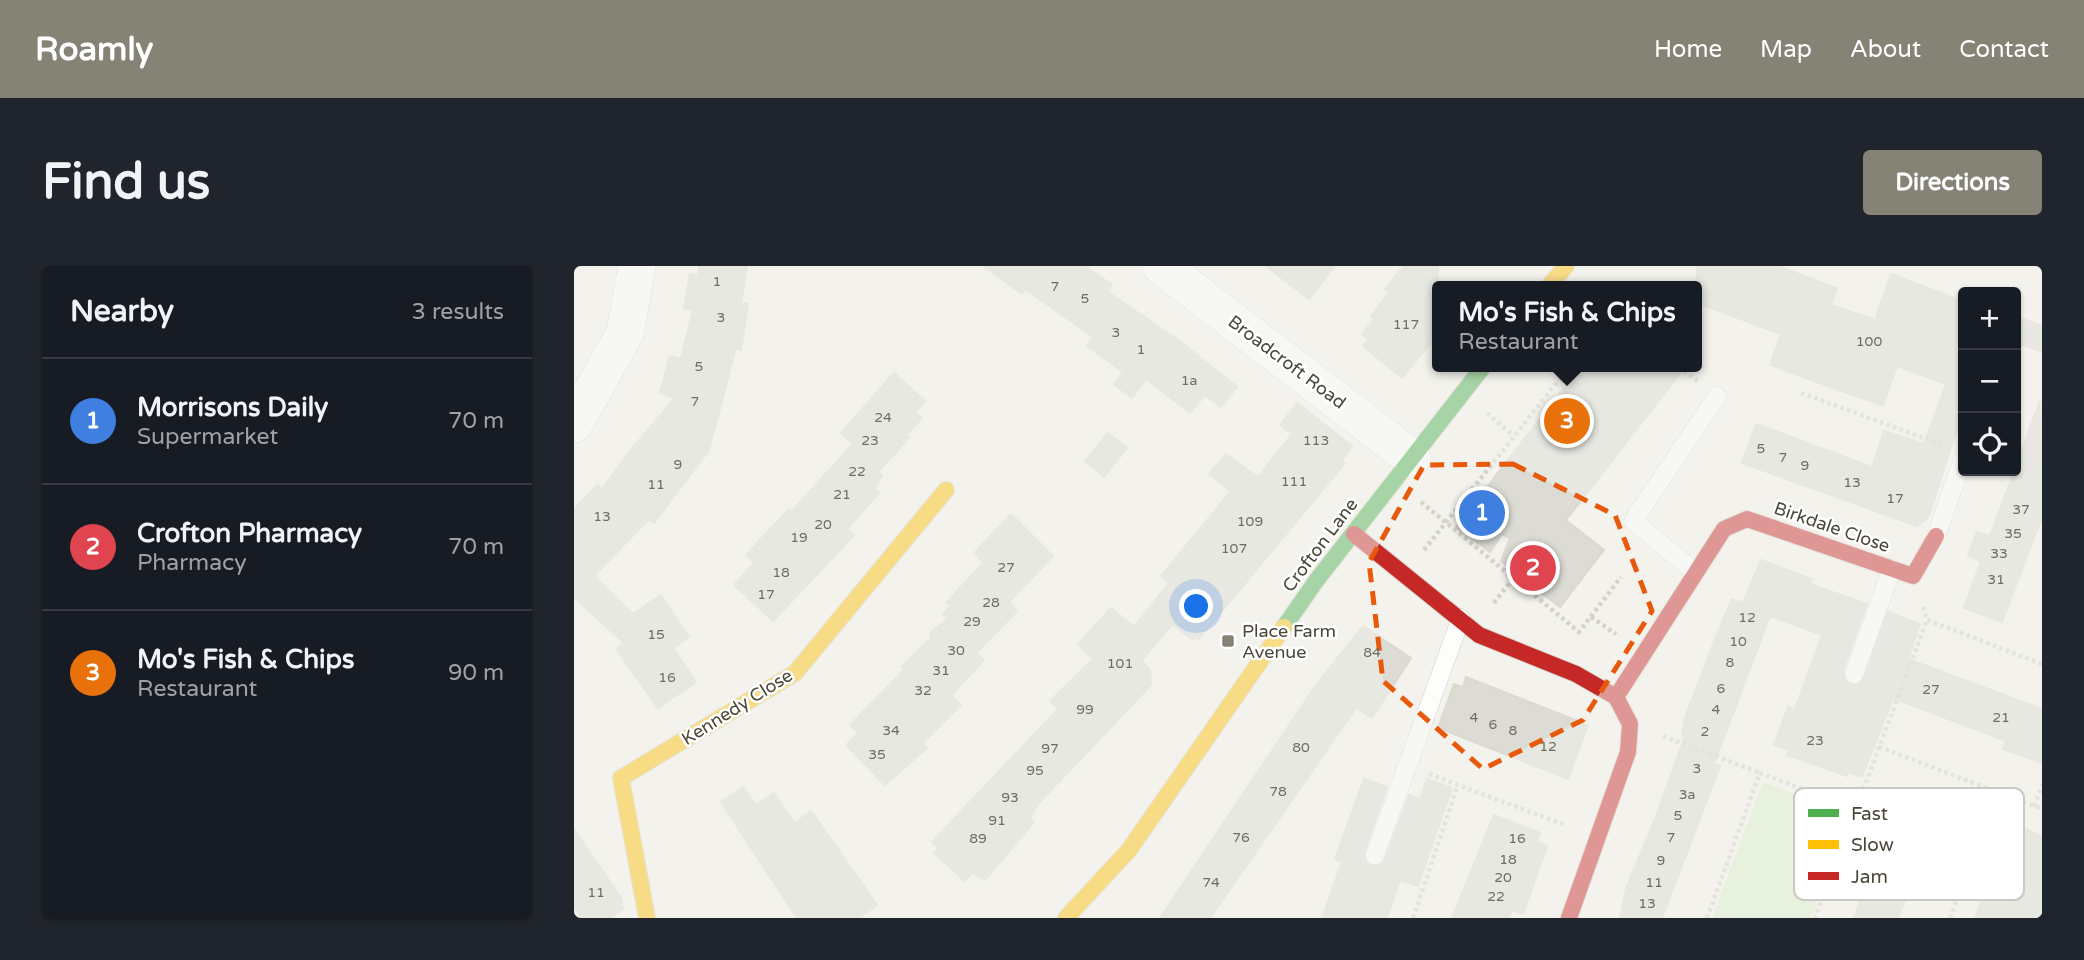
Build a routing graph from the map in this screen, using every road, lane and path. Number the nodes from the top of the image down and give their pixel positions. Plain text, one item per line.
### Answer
1 (637, 266) edge
2 (1161, 266) edge
3 (1566, 266) edge
4 (1553, 281) edge
5 (1479, 372) edge
6 (1565, 372) edge
7 (1801, 393) dead end
8 (1717, 396) dead end
9 (574, 424) edge
10 (1957, 454) edge
11 (1403, 468) junction
12 (946, 490) dead end
13 (1445, 523) junction
14 (1354, 534) junction
15 (1936, 536) joint
16 (1892, 569) junction
17 (1695, 572) junction
18 (1403, 576) junction
19 (1913, 576) junction
20 (1621, 577) dead end
21 (1461, 618) junction
22 (1927, 620) junction
23 (2042, 664) edge
24 (1854, 674) dead end
25 (1616, 697) junction
26 (1630, 724) junction
27 (1879, 747) junction
28 (1406, 765) junction
29 (1760, 773) junction
30 (1458, 785) junction
31 (2042, 785) edge
32 (1800, 788) edge
33 (1864, 788) edge
34 (1987, 788) edge
35 (2024, 802) edge
36 (2034, 806) junction
37 (2042, 809) edge
38 (1599, 838) junction
39 (1376, 855) dead end
40 (1822, 900) edge
41 (1958, 900) edge
42 (637, 913) edge
43 (1066, 918) edge
44 (1413, 918) edge
45 (1569, 918) edge
46 (1707, 918) edge
47 (1815, 918) edge
48 (1951, 918) edge

1 - 9 street
2 - 11 street, Broadcroft Road
3 - 4 street
5 - 11 street, Crofton Lane
6 - 13 path
7 - 10 path
8 - 17 lane
10 - 15 lane
11 - 13 path
11 - 14 street, Crofton Lane
12 - 42 street, Kennedy Close
13 - 18 path
13 - 20 path
14 - 18 street
14 - 43 street, Crofton Lane
15 - 19 street
16 - 17 street, Birkdale Close
16 - 19 street, Birkdale Close
16 - 24 lane
17 - 25 street, Birkdale Close
18 - 21 street
19 - 22 path
21 - 25 street
21 - 28 lane
22 - 23 path
22 - 27 path
25 - 26 street
26 - 29 path
26 - 38 street
27 - 33 path
27 - 34 path
28 - 30 path
28 - 39 lane
29 - 32 path
29 - 46 path
30 - 38 path
30 - 44 path
31 - 36 path
35 - 36 path
36 - 37 path
38 - 45 street
40 - 47 path
41 - 48 path

